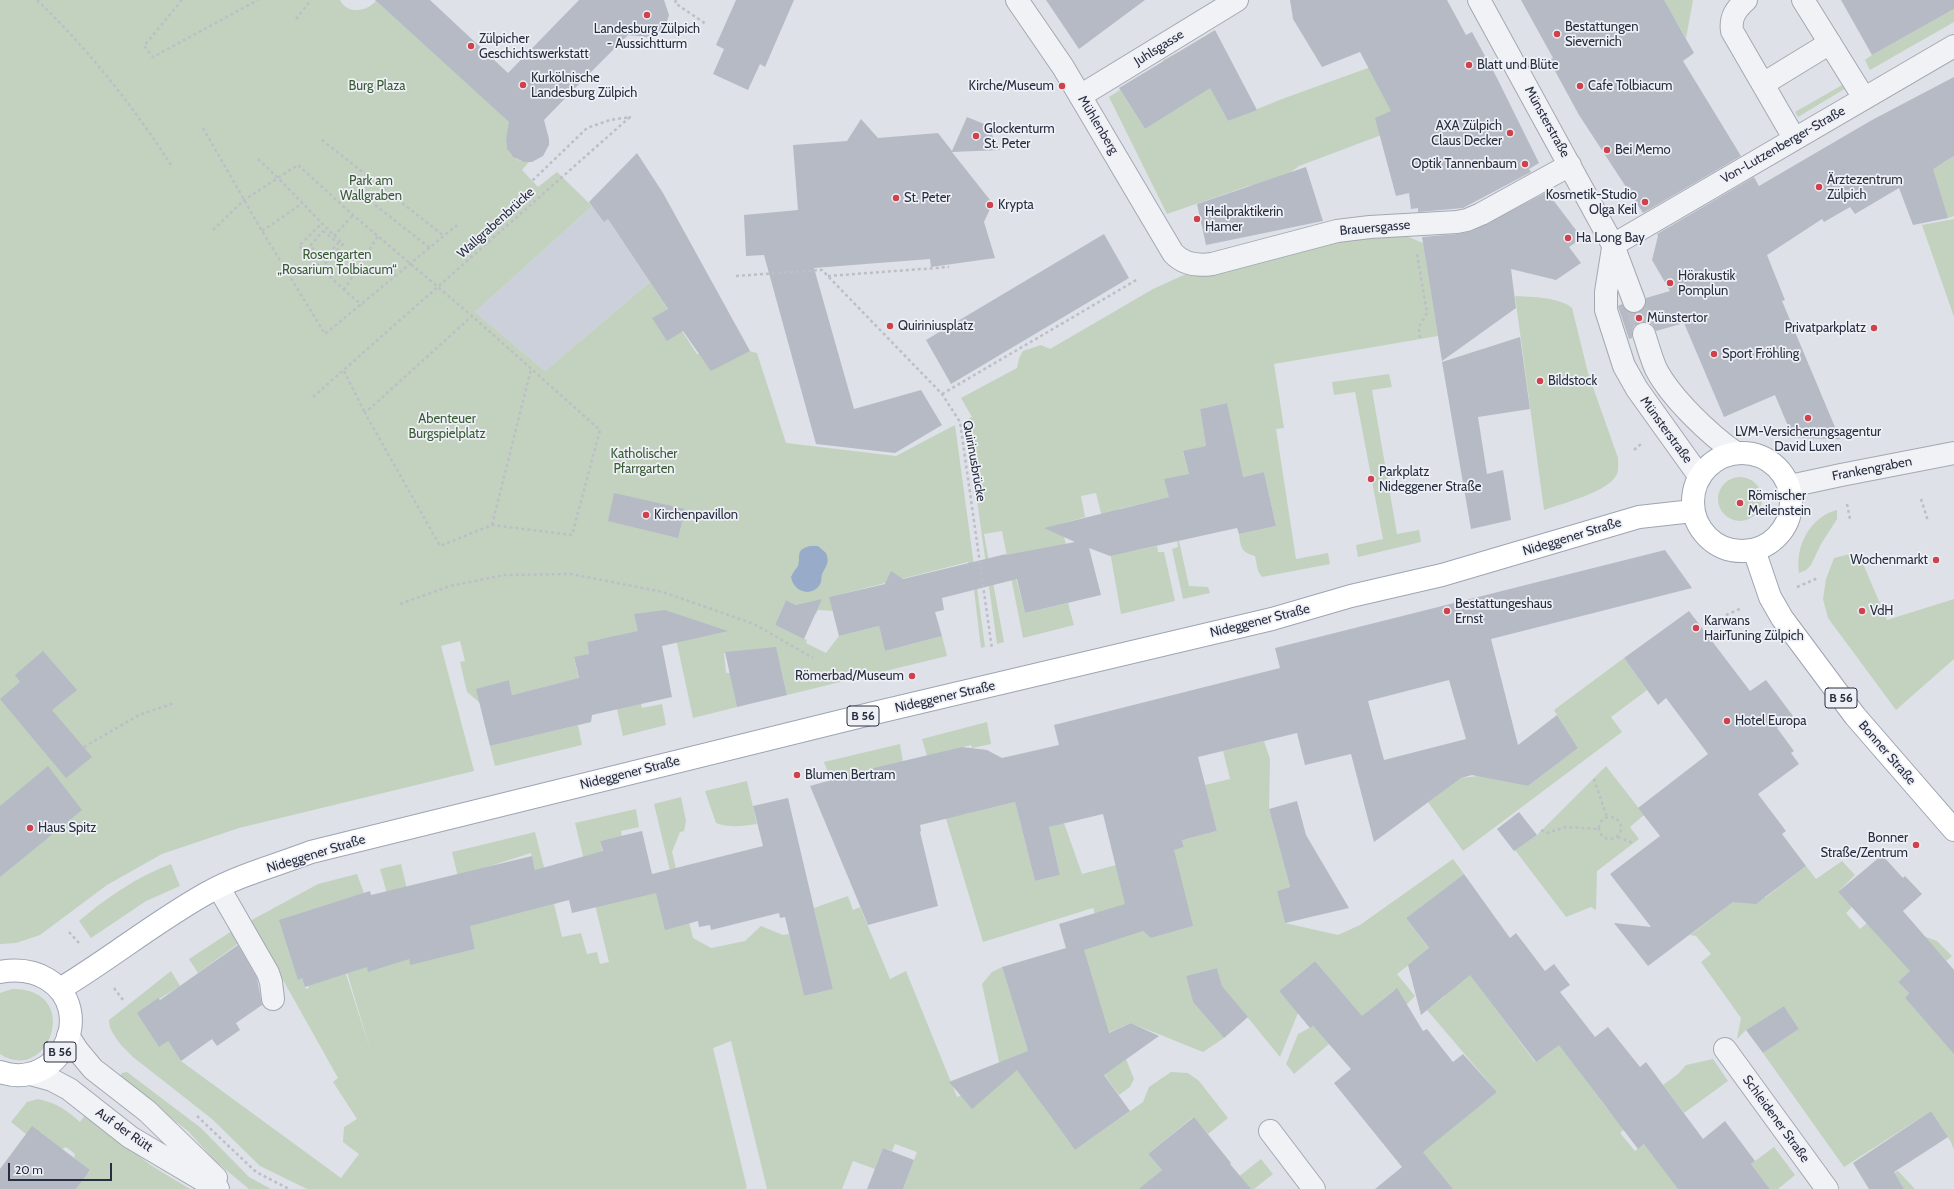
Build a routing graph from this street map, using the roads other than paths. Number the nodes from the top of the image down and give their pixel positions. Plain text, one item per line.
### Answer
1 (1018, 0) edge
2 (1238, 0) edge
3 (1479, 0) edge
4 (1746, 0) edge
5 (1803, 0) edge
6 (1830, 43) junction
7 (1954, 46) edge
8 (1763, 84) junction
9 (1080, 96) junction
10 (1864, 98) junction
11 (1794, 138) junction
12 (1570, 165) junction
13 (1613, 245) junction
14 (1173, 253) joint
15 (1634, 300) tunnel mouth
16 (1644, 334) tunnel mouth
17 (1736, 453) junction
18 (1954, 453) edge
19 (1700, 477) junction
20 (1790, 486) junction
21 (1693, 511) junction
22 (1754, 550) junction
23 (1951, 822) edge
24 (219, 888) junction
25 (0, 972) edge
26 (60, 989) junction
27 (273, 999) dead end
28 (68, 1036) junction
29 (1725, 1049) dead end
30 (0, 1072) edge
31 (30, 1074) junction
32 (1270, 1131) dead end
33 (218, 1189) edge
34 (227, 1189) edge
35 (1314, 1189) edge
36 (1826, 1189) edge

1 - 9 street, Mühlenberg
2 - 9 street, Juhlsgasse
3 - 12 street, Münsterstraße
4 - 8 street
5 - 6 street
6 - 8 street
6 - 10 street
7 - 10 street, Von-Lutzenberger-Straße
8 - 11 street
9 - 14 street, Mühlenberg
10 - 11 street, Von-Lutzenberger-Straße
11 - 13 street, Von-Lutzenberger-Straße
12 - 13 street, Münsterstraße
12 - 14 street, Brauersgasse
13 - 15 street, Münsterstraße
13 - 19 street, Münsterstraße
16 - 17 street, Münsterstraße
17 - 19 main road
17 - 20 main road
18 - 20 street, Frankengraben
19 - 21 main road
20 - 22 main road
21 - 22 main road
21 - 24 main road, Nideggener Straße / B 56
22 - 23 main road, Bonner Straße / B 56
24 - 26 main road, Nideggener Straße / B 56
24 - 27 street
25 - 26 main road, B 56
26 - 28 main road, B 56
28 - 31 main road, B 56
28 - 34 street, Auf der Rütt
29 - 36 street, Schleidener Straße
30 - 31 main road, B 56
31 - 33 street, Auf der Rütt
32 - 35 street

